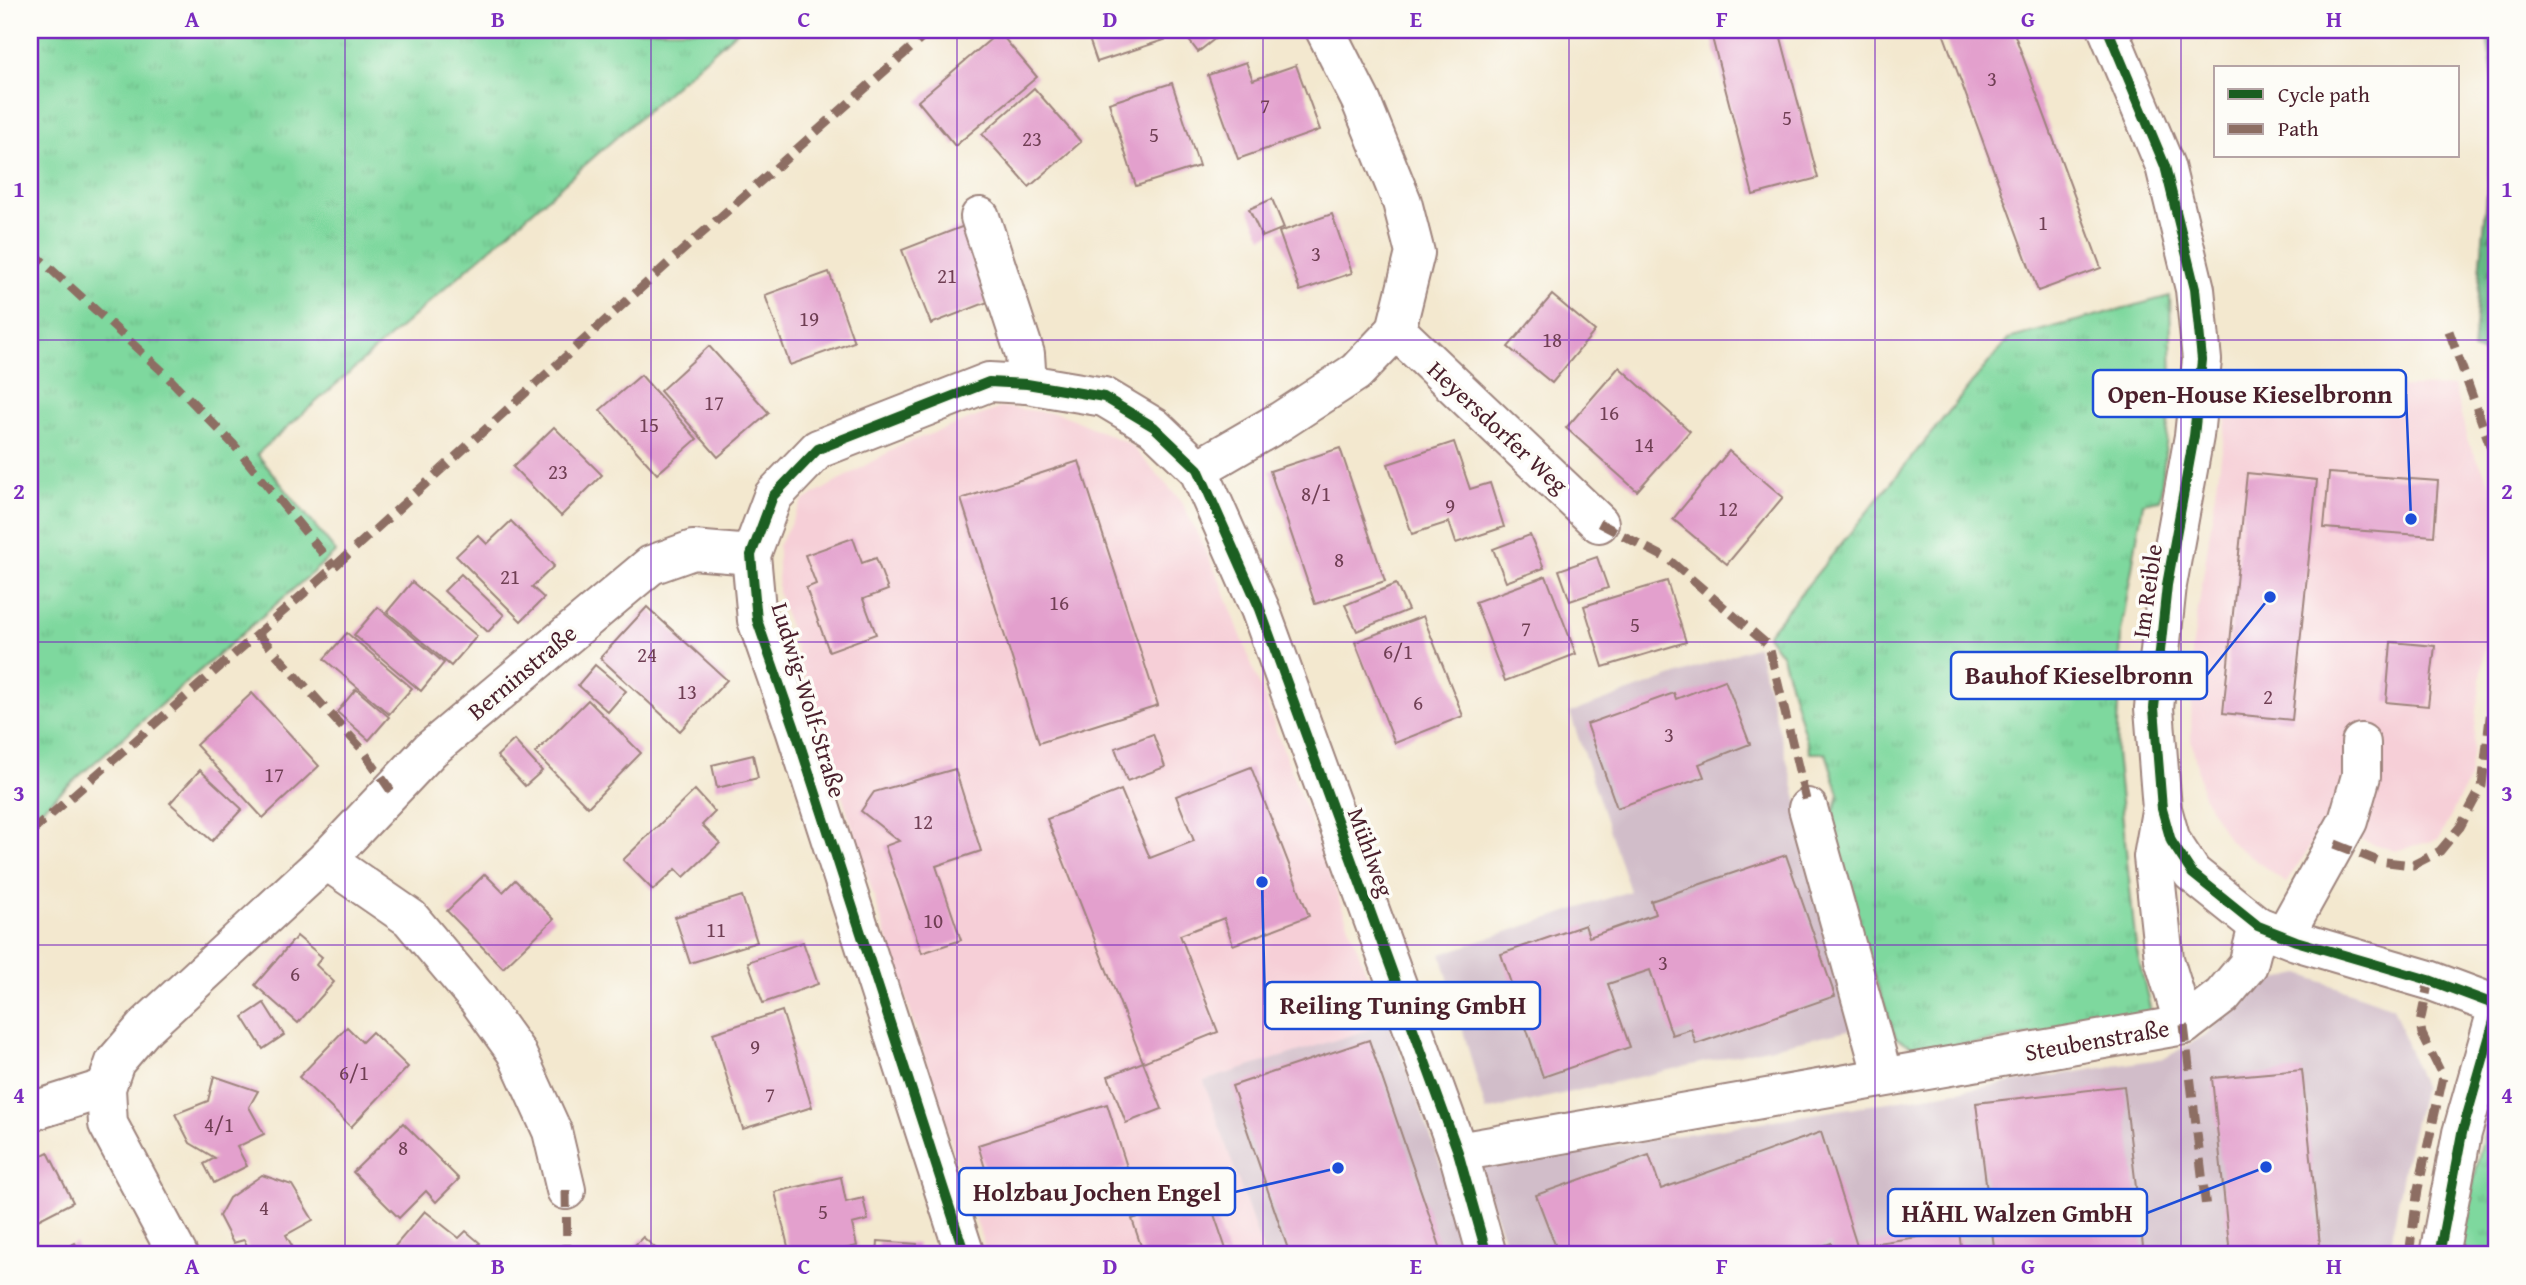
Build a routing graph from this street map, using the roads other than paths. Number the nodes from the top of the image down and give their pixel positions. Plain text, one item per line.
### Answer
1 (1325, 30) edge
2 (2108, 30) edge
3 (980, 217) dead end
4 (1396, 330) junction
5 (1027, 384) junction
6 (1198, 469) junction
7 (1599, 523) dead end
8 (751, 555) junction
9 (2361, 743) dead end
10 (1808, 808) dead end
11 (2162, 809) junction
12 (326, 860) junction
13 (2271, 931) junction
14 (2496, 1005) edge
15 (2496, 1014) edge
16 (2184, 1026) junction
17 (1883, 1077) junction
18 (106, 1088) junction
19 (30, 1112) edge
20 (1458, 1152) junction
21 (566, 1191) dead end
22 (178, 1255) edge
23 (965, 1255) edge
24 (1487, 1255) edge
25 (2439, 1255) edge

1 - 4 street
2 - 11 street, Im Reible
3 - 5 street
4 - 6 street
4 - 7 street, Heyersdorfer Weg
5 - 6 street, Ludwig-Wolf-Straße
5 - 8 street, Ludwig-Wolf-Straße
6 - 20 street, Mühlweg
8 - 12 street, Berninstraße
8 - 23 street, Ludwig-Wolf-Straße
9 - 13 street, Steubenstraße
10 - 17 street
11 - 13 street, Im Reible
11 - 16 street
12 - 18 street, Berninstraße
12 - 21 street
13 - 14 street, Im Reible
13 - 16 street, Steubenstraße
15 - 25 street
16 - 17 street, Steubenstraße
17 - 20 street, Steubenstraße
18 - 19 street
18 - 22 street, Berninstraße
20 - 24 street, Mühlweg

